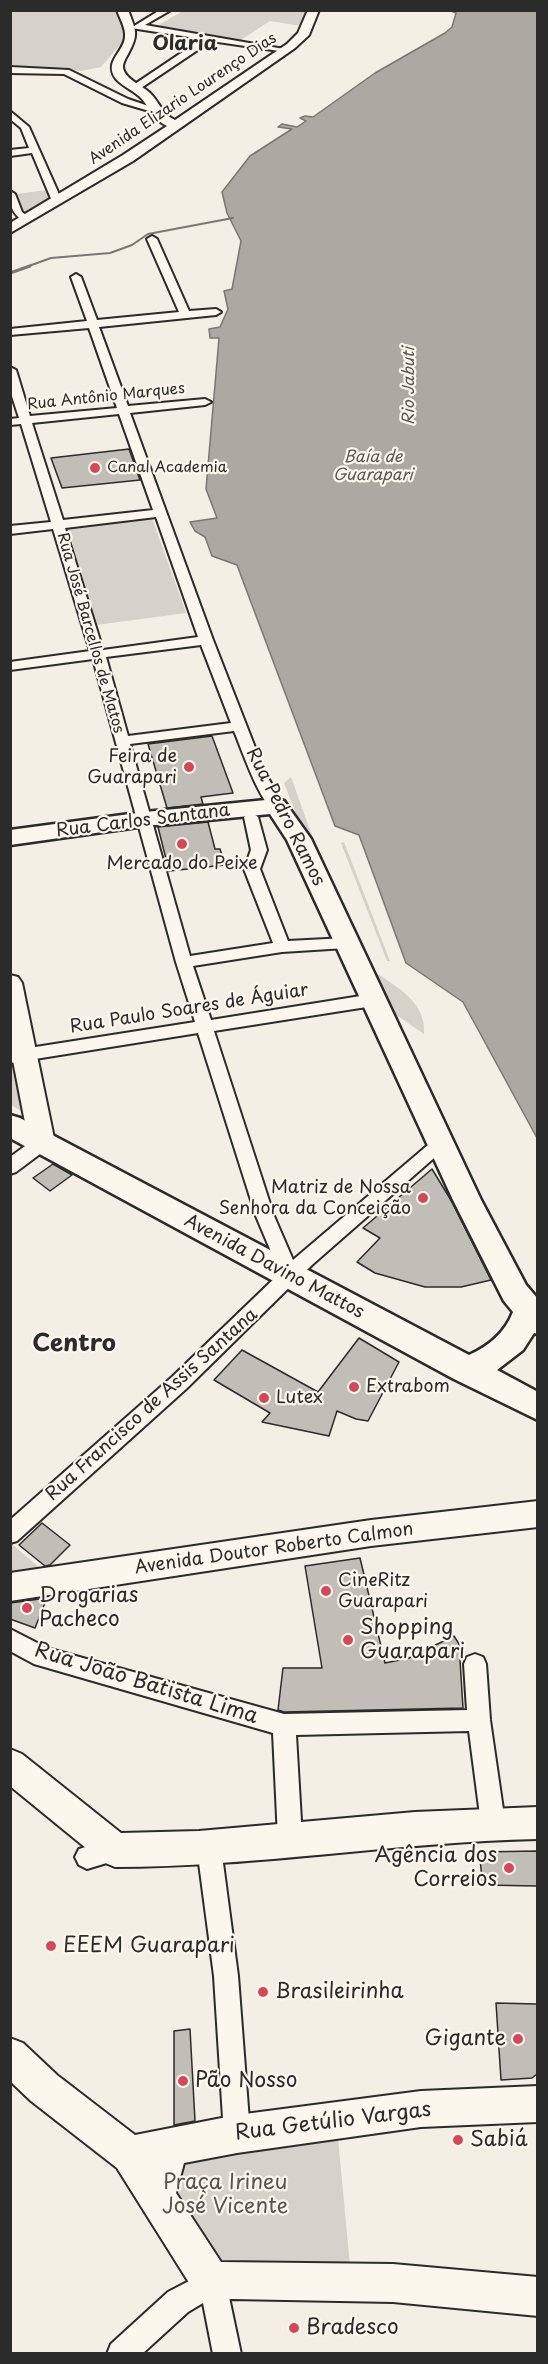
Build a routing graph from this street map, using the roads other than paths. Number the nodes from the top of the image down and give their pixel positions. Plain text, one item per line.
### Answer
1 (122, 10) edge
2 (167, 10) edge
3 (314, 10) edge
4 (135, 28) junction
5 (209, 38) junction
6 (286, 50) junction
7 (10, 70) edge
8 (135, 88) junction
9 (156, 110) junction
10 (10, 114) edge
11 (177, 125) junction
12 (35, 150) junction
13 (10, 153) edge
14 (10, 194) edge
15 (57, 201) junction
16 (26, 219) junction
17 (10, 229) edge
18 (152, 239) dead end
19 (76, 277) dead end
20 (216, 312) dead end
21 (185, 315) junction
22 (92, 325) junction
23 (10, 332) edge
24 (10, 370) edge
25 (205, 402) dead end
26 (125, 411) junction
27 (25, 421) junction
28 (10, 422) edge
29 (162, 513) junction
30 (58, 525) junction
31 (10, 530) edge
32 (206, 640) junction
33 (98, 654) junction
34 (10, 666) edge
35 (240, 726) junction
36 (121, 741) junction
37 (276, 806) junction
38 (251, 817) dead end
39 (145, 819) junction
40 (10, 838) edge
41 (346, 943) junction
42 (282, 947) junction
43 (184, 962) junction
44 (10, 983) edge
45 (373, 1000) junction
46 (204, 1028) junction
47 (18, 1055) edge
48 (10, 1125) edge
49 (42, 1143) junction
50 (441, 1144) junction
51 (10, 1167) edge
52 (290, 1274) junction
53 (532, 1316) edge
54 (465, 1370) junction
55 (537, 1407) edge
56 (537, 1514) edge
57 (10, 1533) edge
58 (10, 1587) edge
59 (10, 1639) edge
60 (475, 1664) dead end
61 (480, 1720) junction
62 (284, 1725) junction
63 (10, 1765) edge
64 (493, 1823) junction
65 (537, 1823) edge
66 (290, 1838) junction
67 (208, 1848) junction
68 (10, 2056) edge
69 (537, 2104) edge
70 (237, 2134) junction
71 (170, 2148) junction
72 (130, 2155) junction
73 (156, 2197) junction
74 (212, 2283) junction
75 (537, 2297) edge
76 (121, 2354) edge
77 (227, 2354) edge

1 - 4 street
2 - 4 street
3 - 6 street, Avenida Elizario Lourenço Dias
4 - 5 street
4 - 8 street
5 - 6 street
5 - 8 street
6 - 11 street, Avenida Elizario Lourenço Dias
7 - 9 street
8 - 9 street
9 - 11 street
10 - 12 street
11 - 15 street, Avenida Elizario Lourenço Dias
12 - 13 street
12 - 15 street
14 - 16 street
15 - 16 street, Avenida Elizario Lourenço Dias
16 - 17 street, Avenida Elizario Lourenço Dias
18 - 21 street
19 - 22 street, Rua Pedro Ramos
20 - 21 street
21 - 22 street
22 - 23 street
22 - 26 street, Rua Pedro Ramos
24 - 27 street
25 - 26 street, Rua Antônio Marques
26 - 27 street, Rua Antônio Marques
26 - 29 street, Rua Pedro Ramos
27 - 28 street, Rua Antônio Marques
27 - 30 street, Rua José Barcellos de Matos
29 - 30 street
29 - 32 street, Rua Pedro Ramos
30 - 31 street
30 - 33 street, Rua José Barcellos de Matos
32 - 33 street
32 - 35 street, Rua Pedro Ramos
33 - 34 street
33 - 36 street, Rua José Barcellos de Matos
35 - 36 street, Rua José Barcellos de Matos
35 - 37 street, Rua Pedro Ramos
36 - 39 street, Rua José Barcellos de Matos
37 - 39 main road, Rua Carlos Santana
37 - 41 main road, Rua Pedro Ramos
38 - 42 street
39 - 40 main road, Rua Carlos Santana
39 - 43 street, Rua José Barcellos de Matos
41 - 42 street
41 - 45 main road, Rua Pedro Ramos
42 - 43 street
43 - 46 street, Rua José Barcellos de Matos
44 - 47 street
45 - 46 street, Rua Paulo Soares de Águiar
45 - 50 main road, Rua Pedro Ramos
46 - 47 street, Rua Paulo Soares de Águiar
46 - 52 street, Rua José Barcellos de Matos
47 - 49 street
48 - 49 main road, Avenida Davino Mattos
49 - 51 street
49 - 52 main road, Avenida Davino Mattos
50 - 52 street, Rua Francisco de Assis Santana
50 - 53 main road, Rua Pedro Ramos
52 - 54 main road, Avenida Davino Mattos
52 - 57 street, Rua Francisco de Assis Santana
53 - 54 main road
54 - 55 main road, Avenida Davino Mattos
56 - 58 street, Avenida Doutor Roberto Calmon
59 - 62 street, Rua João Batista Lima
60 - 61 street
61 - 62 street, Rua João Batista Lima
61 - 64 street
62 - 66 street
63 - 67 street
64 - 65 street
64 - 66 street
66 - 67 street
67 - 70 street
68 - 72 street
69 - 70 street, Rua Getúlio Vargas
70 - 71 street, Rua Getúlio Vargas
71 - 72 street, Rua Getúlio Vargas
71 - 73 street
72 - 73 street
73 - 74 street
74 - 75 street
74 - 76 street
74 - 77 street

